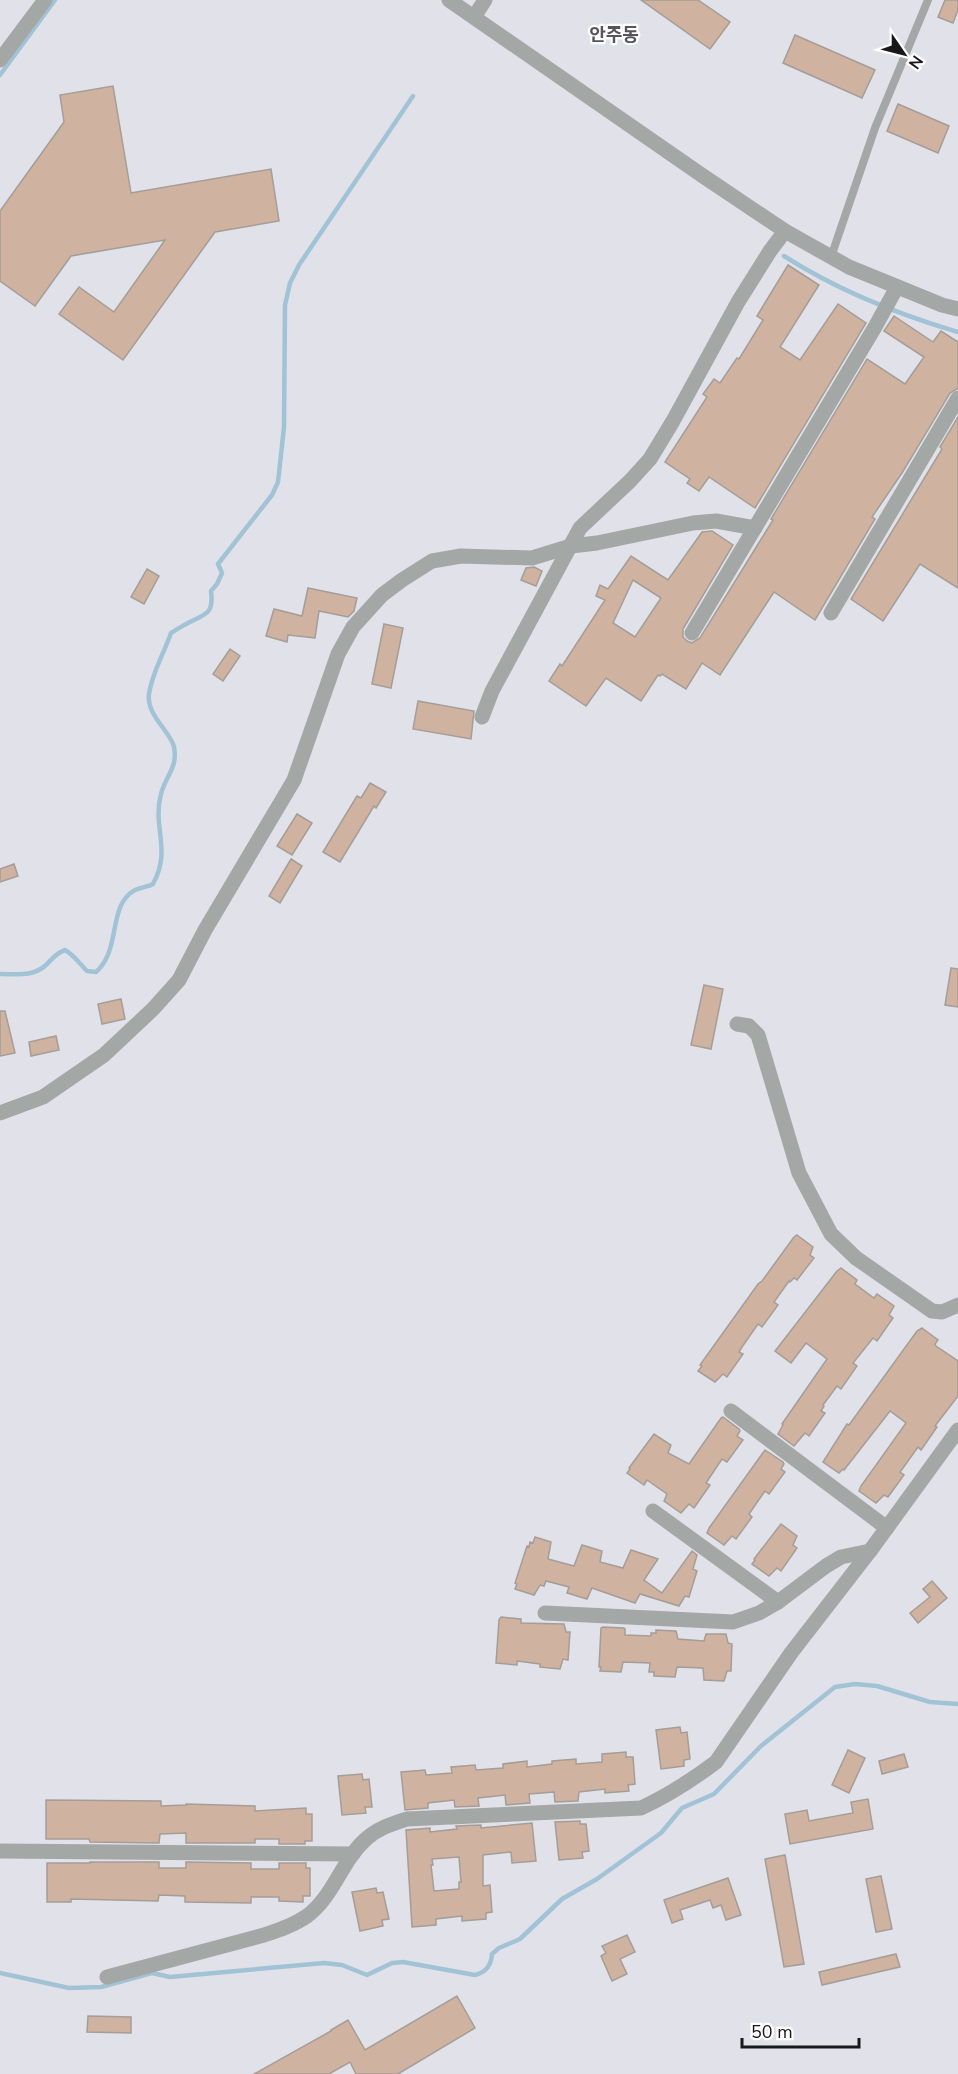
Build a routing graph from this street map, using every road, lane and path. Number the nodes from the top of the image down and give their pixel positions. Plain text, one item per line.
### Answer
1 (45, 0) edge
2 (449, 0) edge
3 (485, 0) edge
4 (928, 0) edge
5 (474, 17) junction
6 (0, 60) edge
7 (785, 231) junction
8 (831, 259) junction
9 (890, 299) junction
10 (958, 309) edge
11 (958, 398) edge
12 (755, 528) junction
13 (571, 546) junction
14 (831, 613) dead end
15 (692, 633) dead end
16 (482, 717) dead end
17 (737, 1024) dead end
18 (0, 1113) edge
19 (958, 1305) edge
20 (731, 1411) dead end
21 (958, 1430) edge
22 (653, 1511) dead end
23 (887, 1528) junction
24 (870, 1551) junction
25 (778, 1602) junction
26 (545, 1613) dead end
27 (0, 1851) edge
28 (353, 1854) junction
29 (107, 1977) dead end

1 - 6 street
2 - 5 street
3 - 5 street
4 - 8 lane
5 - 7 street
7 - 8 street
7 - 13 street
8 - 9 street
9 - 10 street
9 - 12 street
11 - 14 street
12 - 13 street
12 - 15 street
13 - 16 street
13 - 18 street
17 - 19 street
20 - 23 street
21 - 23 street
22 - 25 street
23 - 24 street
24 - 25 street
24 - 28 street
25 - 26 street
27 - 28 street
28 - 29 street

